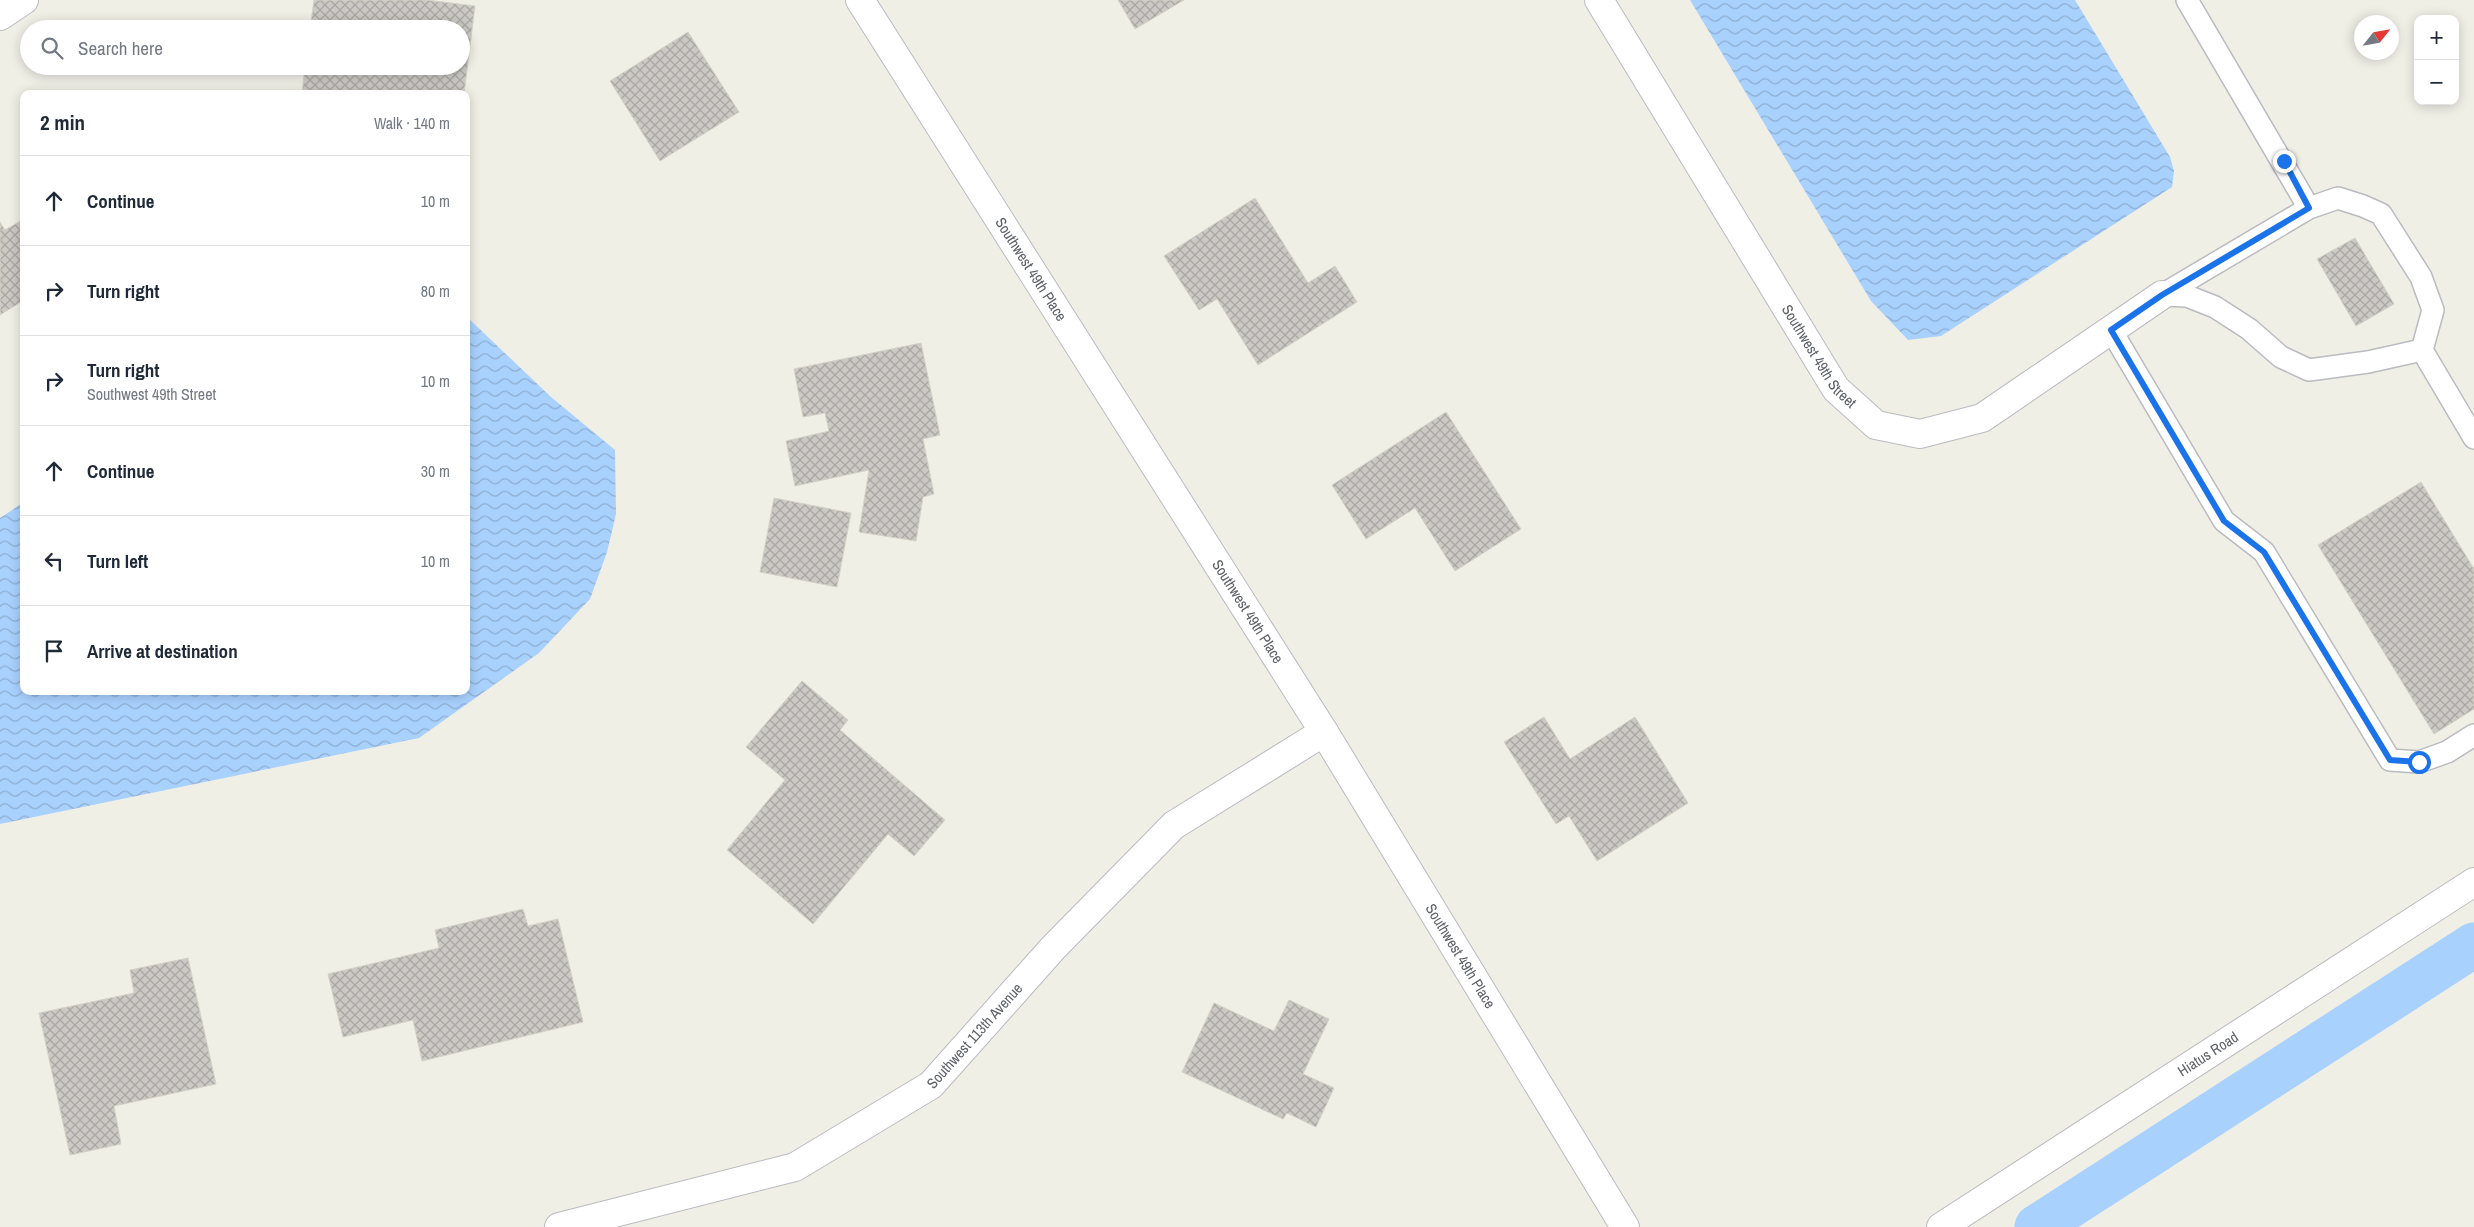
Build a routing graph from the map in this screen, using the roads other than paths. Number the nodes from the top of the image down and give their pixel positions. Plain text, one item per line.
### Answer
1 (24, 0) edge
2 (860, 0) edge
3 (1599, 0) edge
4 (2187, 0) edge
5 (0, 16) edge
6 (2309, 208) junction
7 (2162, 295) junction
8 (2111, 330) junction
9 (2422, 350) junction
10 (2474, 438) edge
11 (1324, 732) junction
12 (2474, 735) edge
13 (2474, 882) edge
14 (558, 1227) edge
15 (1625, 1227) edge
16 (1941, 1227) edge

1 - 5 street
2 - 11 street, Southwest 49th Place
3 - 8 street, Southwest 49th Street
4 - 6 lane
6 - 7 lane
6 - 9 lane
7 - 8 street, Southwest 49th Street
7 - 9 lane
8 - 12 lane
9 - 10 lane
11 - 14 street, Southwest 113th Avenue
11 - 15 street, Southwest 49th Place
13 - 16 street, Hiatus Road

